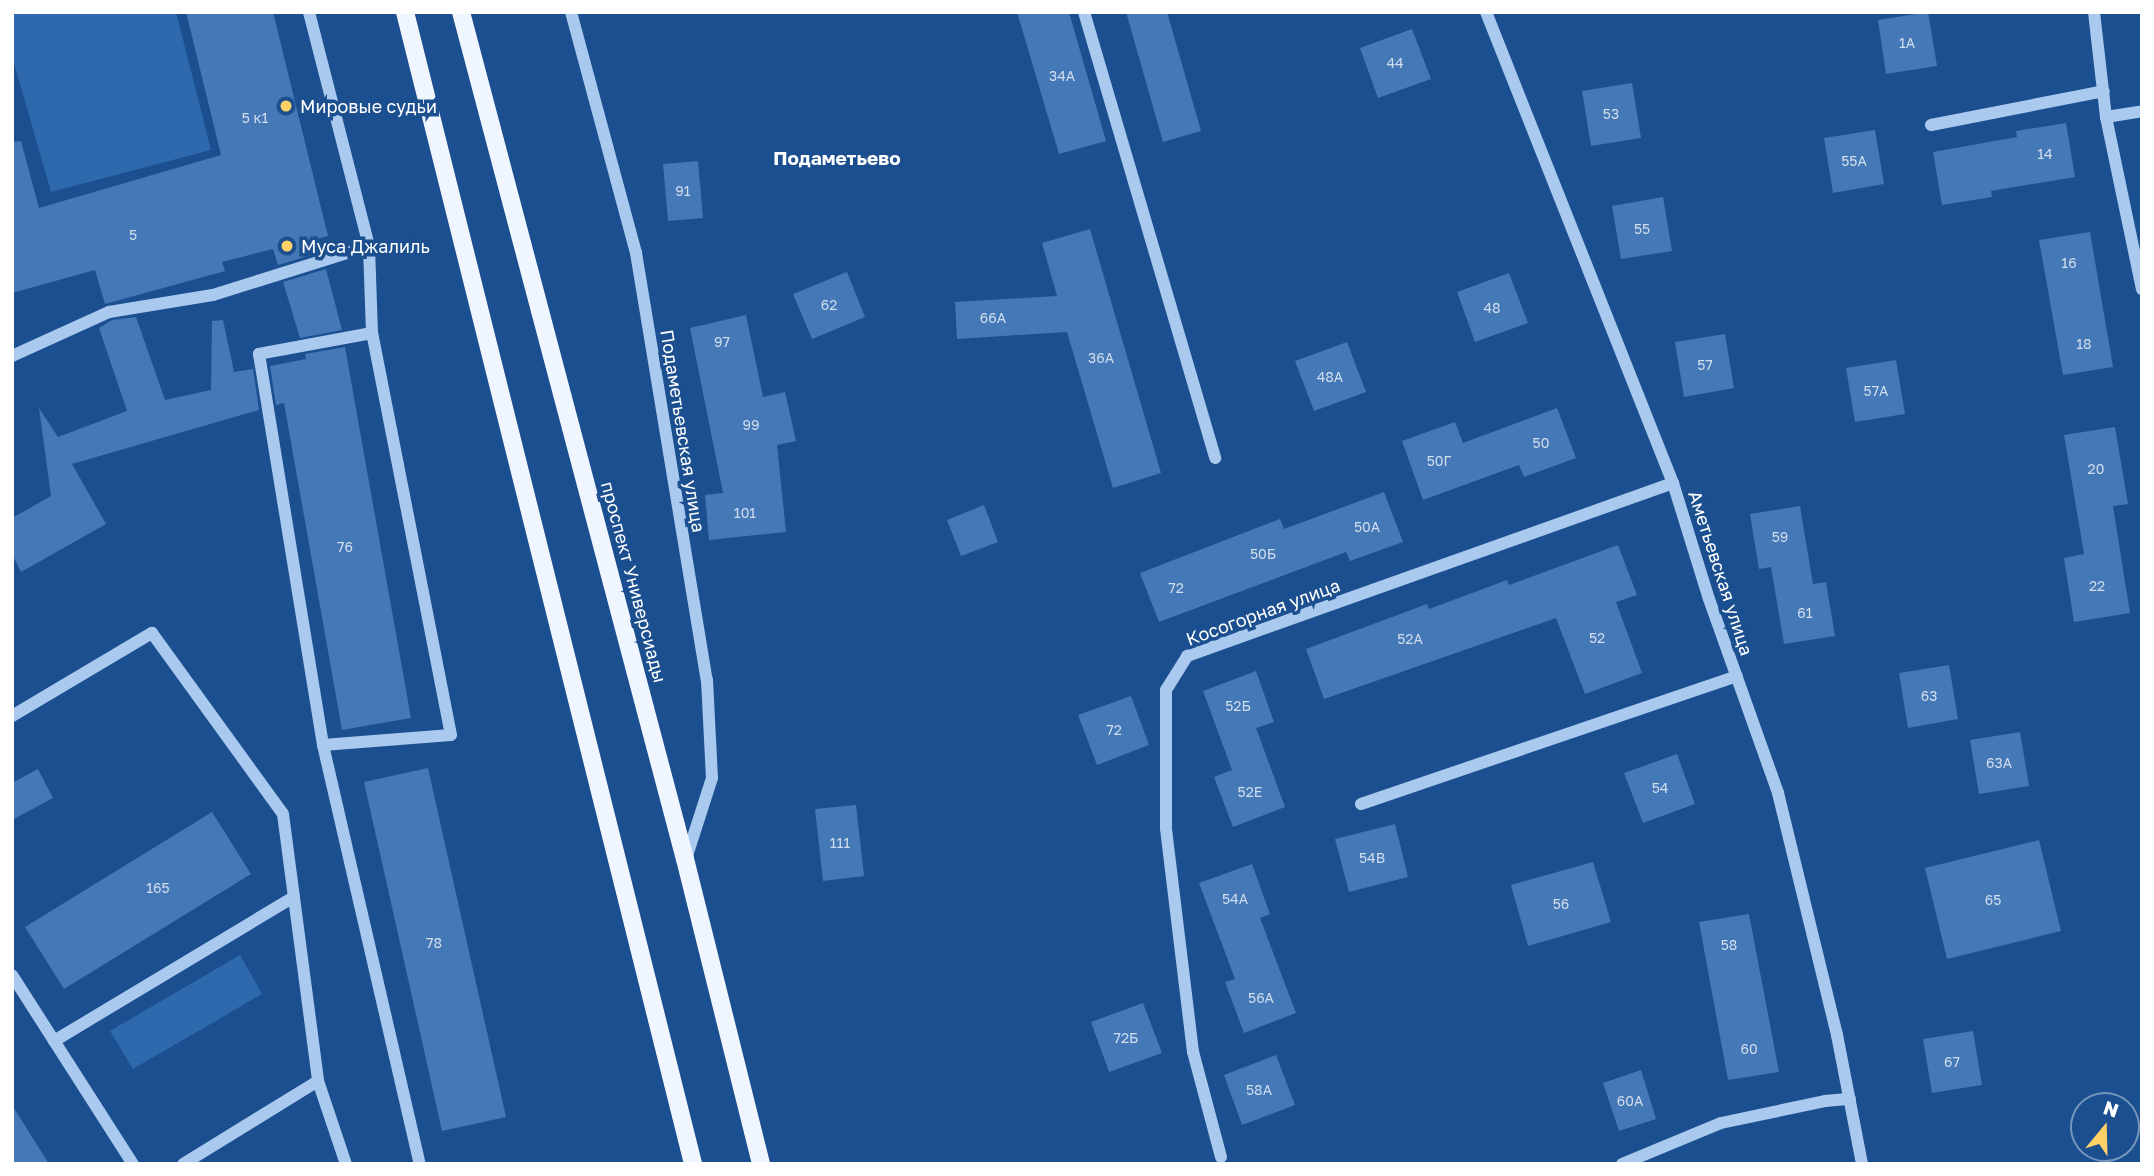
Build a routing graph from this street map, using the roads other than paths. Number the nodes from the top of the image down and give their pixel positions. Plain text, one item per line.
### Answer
1 (309, 12) edge
2 (405, 12) edge
3 (461, 12) edge
4 (571, 12) edge
5 (1084, 12) edge
6 (1486, 12) edge
7 (2094, 12) edge
8 (2104, 91) junction
9 (2142, 111) edge
10 (2106, 117) junction
11 (1931, 125) dead end
12 (369, 246) junction
13 (2142, 289) edge
14 (372, 333) junction
15 (12, 356) edge
16 (1215, 458) dead end
17 (1673, 483) junction
18 (1737, 676) junction
19 (12, 716) edge
20 (323, 745) junction
21 (1362, 804) dead end
22 (685, 859) junction
23 (294, 897) junction
24 (12, 975) edge
25 (54, 1041) junction
26 (318, 1081) junction
27 (1850, 1100) junction
28 (204, 1151) junction
29 (1221, 1157) dead end
30 (133, 1164) edge
31 (183, 1164) edge
32 (211, 1164) edge
33 (346, 1164) edge
34 (420, 1164) edge
35 (692, 1164) edge
36 (761, 1164) edge
37 (1622, 1164) edge
38 (1862, 1164) edge

1 - 12 street
2 - 35 main road
3 - 22 main road, проспект Универсиады
4 - 22 street, Подаметьевская улица
5 - 16 street
6 - 17 street, Аметьевская улица
7 - 8 street
8 - 10 street
8 - 11 street
9 - 10 street
10 - 13 street
12 - 14 street
12 - 15 street
14 - 20 street
14 - 20 street
17 - 18 street, Аметьевская улица
17 - 29 street, Косогорная улица
18 - 21 street
18 - 27 street, Аметьевская улица
19 - 23 street
20 - 34 street
22 - 36 main road, проспект Универсиады
23 - 25 street
23 - 26 street
24 - 25 street
25 - 30 street
26 - 28 street
26 - 33 street
27 - 37 street
27 - 38 street, Аметьевская улица
28 - 31 street
28 - 32 street

